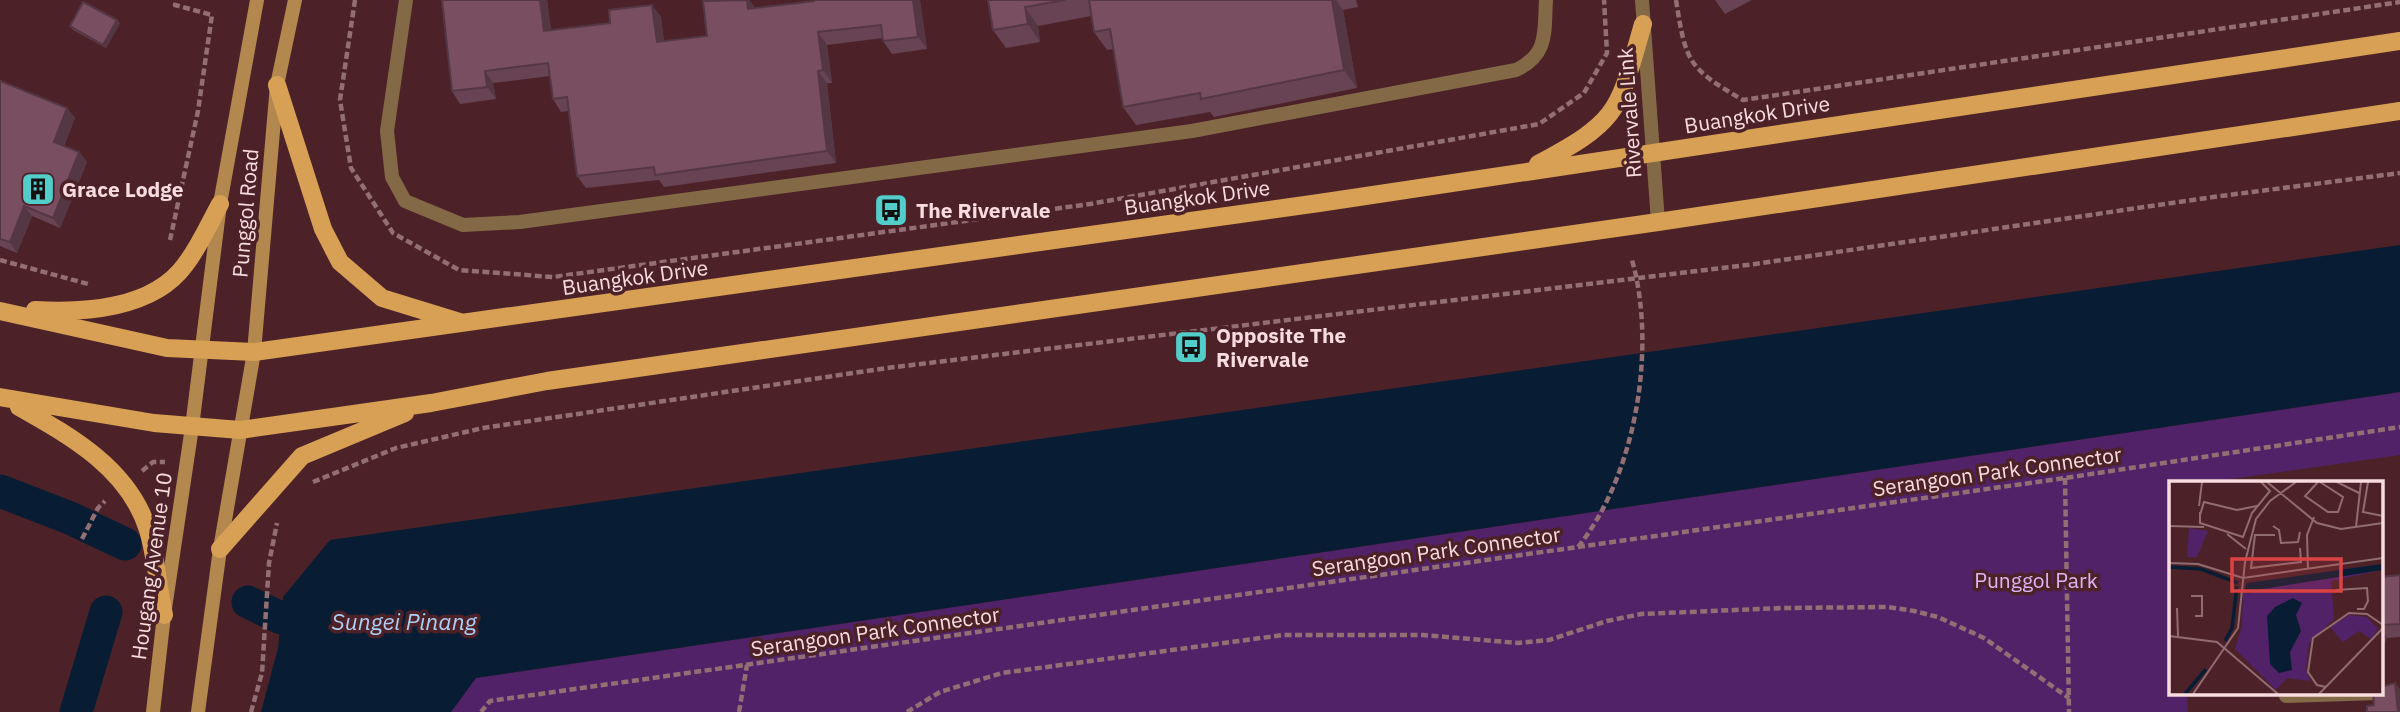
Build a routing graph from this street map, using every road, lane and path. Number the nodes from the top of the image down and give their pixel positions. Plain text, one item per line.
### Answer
1 (177, 0) edge
2 (257, 0) edge
3 (295, 0) edge
4 (406, 0) edge
5 (1546, 0) edge
6 (1642, 0) edge
7 (1676, 0) edge
8 (2400, 2) edge
9 (1643, 24) junction
10 (2400, 41) edge
11 (277, 85) junction
12 (2400, 111) edge
13 (1652, 152) junction
14 (1526, 170) junction
15 (2400, 173) edge
16 (220, 204) junction
17 (1658, 222) junction
18 (162, 251) dead end
19 (0, 260) edge
20 (1633, 260) dead end
21 (1638, 279) junction
22 (97, 286) dead end
23 (0, 309) edge
24 (466, 324) junction
25 (202, 352) junction
26 (254, 352) junction
27 (5, 399) edge
28 (431, 403) junction
29 (192, 427) junction
30 (2400, 427) edge
31 (240, 430) junction
32 (2065, 478) junction
33 (308, 484) dead end
34 (277, 520) dead end
35 (91, 521) dead end
36 (82, 539) dead end
37 (1577, 547) junction
38 (220, 549) junction
39 (164, 615) junction
40 (747, 665) junction
41 (2325, 694) edge
42 (2286, 696) dead end
43 (2069, 698) junction
44 (153, 712) edge
45 (198, 712) edge
46 (251, 712) edge
47 (481, 712) edge
48 (739, 712) edge
49 (907, 712) edge
50 (2069, 712) edge

1 - 18 path
2 - 16 main road, Punggol Road
3 - 11 main road, Punggol Road
4 - 5 street
6 - 9 street, Rivervale Link
7 - 8 path
9 - 13 street, Rivervale Link
9 - 14 main road
10 - 13 main road, Buangkok Drive
11 - 24 main road
11 - 26 main road, Punggol Road
12 - 17 main road
13 - 14 main road, Buangkok Drive
13 - 17 street, Rivervale Link
14 - 24 main road, Buangkok Drive
15 - 21 path
16 - 23 main road
16 - 25 main road, Punggol Road
17 - 28 main road
19 - 22 path
20 - 21 path
21 - 33 path
21 - 37 path
23 - 25 main road, Buangkok Drive
24 - 26 main road, Buangkok Drive
25 - 26 main road, Buangkok Drive
25 - 29 main road, Punggol Road
26 - 31 main road, Punggol Road
27 - 29 main road
27 - 39 main road
28 - 31 main road
28 - 38 main road
29 - 31 main road
29 - 39 main road, Hougang Avenue 10
30 - 32 path, Serangoon Park Connector
31 - 38 main road
32 - 37 path, Serangoon Park Connector
32 - 43 path
34 - 46 path
35 - 36 path
37 - 40 path, Serangoon Park Connector
38 - 45 main road
39 - 44 main road, Hougang Avenue 10
40 - 47 path, Serangoon Park Connector
40 - 48 path
41 - 42 street
43 - 49 path
43 - 50 path

